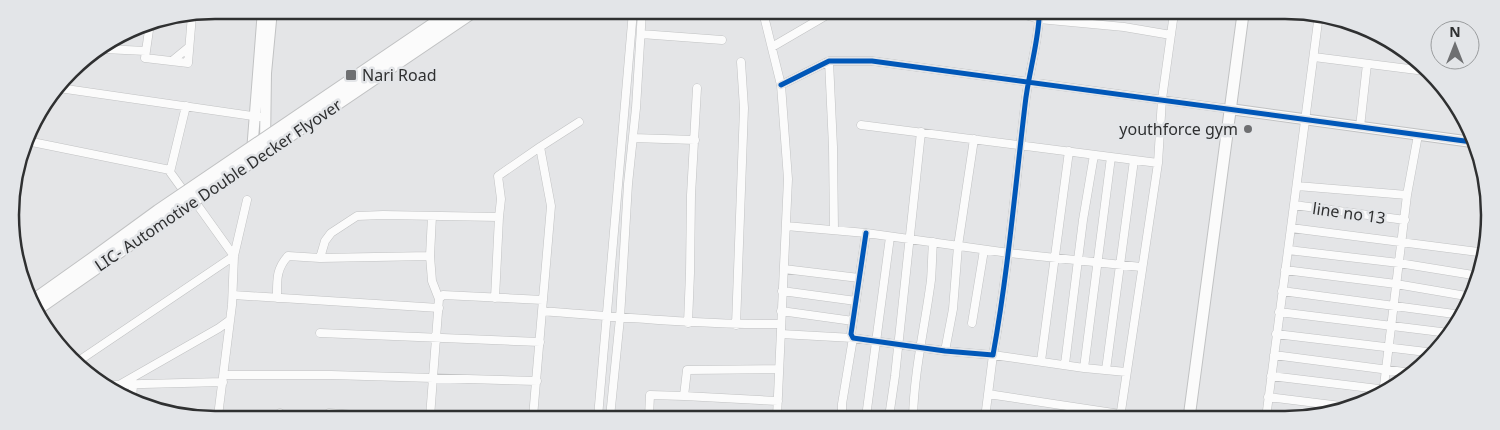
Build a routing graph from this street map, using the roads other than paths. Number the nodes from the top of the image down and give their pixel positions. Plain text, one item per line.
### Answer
1 (263, 19) edge
2 (271, 19) edge
3 (439, 19) edge
4 (439, 19) edge
5 (462, 19) edge
6 (467, 19) edge
7 (632, 19) edge
8 (642, 19) edge
9 (765, 19) edge
10 (820, 19) edge
11 (1039, 19) joint
12 (1173, 19) edge
13 (1242, 19) edge
14 (1248, 19) edge
15 (191, 20) edge
16 (1318, 22) edge
17 (149, 30) edge
18 (641, 34) junction
19 (1171, 34) junction
20 (722, 40) dead end
21 (189, 46) junction
22 (772, 46) junction
23 (112, 48) edge
24 (146, 51) junction
25 (1314, 57) junction
26 (829, 61) junction
27 (172, 62) junction
28 (741, 62) dead end
29 (1367, 64) junction
30 (1417, 70) edge
31 (1027, 82) junction
32 (780, 85) junction
33 (697, 88) dead end
34 (65, 89) edge
35 (1162, 100) junction
36 (186, 106) junction
37 (1233, 110) junction
38 (260, 117) junction
39 (1306, 120) junction
40 (579, 122) dead end
41 (861, 125) dead end
42 (1360, 127) junction
43 (921, 132) junction
44 (1418, 135) junction
45 (265, 136) junction
46 (633, 138) junction
47 (974, 139) junction
48 (694, 140) junction
49 (1467, 141) edge
50 (33, 142) edge
51 (253, 144) junction
52 (1020, 145) junction
53 (540, 147) junction
54 (1069, 152) junction
55 (1094, 155) junction
56 (264, 156) junction
57 (1111, 157) junction
58 (1134, 160) junction
59 (1158, 163) junction
60 (251, 165) junction
61 (170, 170) junction
62 (1297, 186) junction
63 (183, 190) junction
64 (1407, 195) junction
65 (247, 200) dead end
66 (196, 203) junction
67 (1294, 205) junction
68 (432, 216) junction
69 (499, 217) junction
70 (1405, 220) junction
71 (786, 226) junction
72 (1291, 228) junction
73 (834, 230) junction
74 (866, 233) junction
75 (890, 237) junction
76 (909, 238) junction
77 (933, 242) junction
78 (1402, 242) junction
79 (958, 246) junction
80 (984, 250) junction
81 (1288, 250) junction
82 (1477, 252) edge
83 (1009, 253) junction
84 (234, 256) junction
85 (430, 256) junction
86 (320, 258) junction
87 (1054, 258) junction
88 (1079, 260) junction
89 (1399, 263) junction
90 (1099, 264) junction
91 (1121, 266) junction
92 (1141, 267) junction
93 (784, 269) junction
94 (1285, 270) junction
95 (1472, 275) edge
96 (859, 278) junction
97 (1396, 284) junction
98 (782, 290) junction
99 (1282, 291) junction
100 (35, 293) edge
101 (233, 295) junction
102 (1464, 295) edge
103 (37, 297) edge
104 (277, 298) junction
105 (495, 298) junction
106 (439, 299) junction
107 (543, 300) junction
108 (856, 301) junction
109 (1393, 305) junction
110 (41, 306) edge
111 (440, 308) junction
112 (44, 311) edge
113 (542, 311) junction
114 (781, 311) junction
115 (1279, 312) junction
116 (1454, 314) edge
117 (606, 316) junction
118 (620, 318) junction
119 (230, 320) junction
120 (853, 321) junction
121 (688, 323) junction
122 (972, 323) dead end
123 (781, 324) junction
124 (736, 325) junction
125 (1391, 325) junction
126 (1442, 332) edge
127 (320, 333) dead end
128 (781, 334) junction
129 (1276, 334) junction
130 (437, 338) junction
131 (853, 338) junction
132 (540, 342) junction
133 (876, 342) junction
134 (898, 344) junction
135 (1388, 346) junction
136 (920, 347) junction
137 (945, 351) junction
138 (1426, 352) edge
139 (993, 355) junction
140 (1274, 355) junction
141 (82, 359) edge
142 (1041, 362) junction
143 (1065, 364) junction
144 (1084, 368) junction
145 (778, 369) junction
146 (1386, 369) junction
147 (1106, 370) junction
148 (1126, 372) junction
149 (1403, 372) edge
150 (1271, 376) junction
151 (224, 378) junction
152 (434, 378) junction
153 (537, 381) junction
154 (116, 384) edge
155 (121, 384) junction
156 (601, 384) junction
157 (613, 384) junction
158 (1385, 384) edge
159 (133, 385) junction
160 (1374, 390) edge
161 (132, 393) edge
162 (988, 394) junction
163 (684, 396) junction
164 (1268, 397) junction
165 (778, 401) junction
166 (1335, 405) edge
167 (219, 411) edge
168 (431, 411) edge
169 (534, 411) edge
170 (599, 411) edge
171 (611, 411) edge
172 (649, 411) edge
173 (777, 411) edge
174 (842, 411) edge
175 (867, 411) edge
176 (890, 411) edge
177 (913, 411) edge
178 (987, 411) edge
179 (1090, 411) edge
180 (1121, 411) edge
181 (1191, 411) edge
182 (1198, 411) edge
183 (1267, 411) edge

1 - 38 street
2 - 38 street
3 - 45 main road
4 - 103 main road, LIC- Automotive Double Decker Flyover, bridge
5 - 110 main road, LIC- Automotive Double Decker Flyover, bridge
6 - 56 main road
7 - 117 street
8 - 18 street
9 - 22 street
10 - 22 street
11 - 19 street
11 - 31 street
12 - 19 street
13 - 37 main road
14 - 37 main road
15 - 21 street
16 - 25 street
17 - 24 street
18 - 20 street
18 - 46 street
19 - 35 street
21 - 27 street
21 - 27 street
22 - 32 street
23 - 24 street
24 - 27 street
25 - 29 street
25 - 39 street
26 - 31 street
26 - 32 street
26 - 73 street
28 - 124 street
29 - 30 street
29 - 42 street
31 - 35 street
31 - 52 street
32 - 71 street
33 - 48 street
34 - 36 street
35 - 37 street
35 - 59 street
36 - 38 street
36 - 61 street
37 - 39 street
37 - 181 main road
37 - 182 main road
38 - 45 street
38 - 51 street
39 - 42 street
39 - 62 street
40 - 53 street
41 - 43 street
42 - 44 street
43 - 47 street
43 - 76 street
44 - 49 street
44 - 64 street
45 - 51 main road
45 - 56 street
46 - 48 street
46 - 118 street
47 - 52 street
47 - 79 street
48 - 121 street
50 - 61 street
51 - 60 street
51 - 63 main road
52 - 54 street
52 - 83 street
53 - 69 street
53 - 107 street
54 - 55 street
54 - 87 street
55 - 57 street
55 - 88 street
56 - 60 main road
57 - 58 street
57 - 90 street
58 - 59 street
58 - 91 street
59 - 92 street
60 - 66 main road
61 - 63 street
62 - 64 street
62 - 67 street
63 - 66 street
63 - 100 main road
64 - 70 street
65 - 84 street
66 - 84 street
66 - 112 main road
67 - 70 street, line no 13
67 - 72 street
68 - 69 street
68 - 85 street
68 - 86 street
69 - 105 street
70 - 78 street
71 - 73 street
71 - 93 street
72 - 78 street
72 - 81 street
73 - 74 street
74 - 75 street
74 - 96 street
75 - 76 street
75 - 133 street
76 - 77 street
76 - 134 street
77 - 79 street
77 - 136 street
78 - 82 street
78 - 89 street
79 - 80 street
79 - 137 street
80 - 83 street
80 - 122 street
81 - 89 street
81 - 94 street
83 - 87 street
83 - 139 street
84 - 101 street
84 - 141 street
85 - 86 street
85 - 106 street
86 - 104 street
87 - 88 street
87 - 142 street
88 - 90 street
88 - 143 street
89 - 95 street
89 - 97 street
90 - 91 street
90 - 144 street
91 - 92 street
91 - 147 street
92 - 148 street
93 - 96 street
93 - 98 street
94 - 97 street
94 - 99 street
96 - 108 street
97 - 102 street
97 - 109 street
98 - 108 street
98 - 114 street
99 - 109 street
99 - 115 street
101 - 104 street
101 - 119 street
104 - 111 street
105 - 106 street
105 - 107 street
106 - 111 street
107 - 113 street
108 - 120 street
109 - 116 street
109 - 125 street
111 - 130 street
113 - 117 street
113 - 132 street
114 - 120 street
114 - 123 street
115 - 125 street
115 - 129 street
117 - 118 street
117 - 156 street
118 - 121 street
118 - 157 street
119 - 151 street
119 - 155 street
120 - 131 street
121 - 124 street
123 - 124 street
123 - 128 street
125 - 126 street
125 - 135 street
127 - 130 street
128 - 131 street
128 - 145 street
129 - 135 street
129 - 140 street
130 - 132 street
130 - 152 street
131 - 133 street
131 - 174 street
132 - 153 street
133 - 134 street
133 - 175 street
134 - 136 street
134 - 176 street
135 - 138 street
135 - 146 street
136 - 137 street
136 - 177 street
137 - 139 street
139 - 142 street
139 - 162 street
140 - 146 street
140 - 150 street
142 - 143 street
143 - 144 street
144 - 147 street
145 - 163 street
145 - 165 street
146 - 149 street
146 - 158 street
147 - 148 street
148 - 180 street
150 - 160 street
150 - 164 street
151 - 152 street
151 - 159 street
151 - 167 street
152 - 153 street
152 - 168 street
153 - 169 street
154 - 155 street
155 - 159 street
156 - 157 street
156 - 170 street
157 - 171 street
159 - 161 street
162 - 178 street
162 - 179 street
163 - 165 street
163 - 172 street
164 - 166 street
164 - 183 street
165 - 173 street

